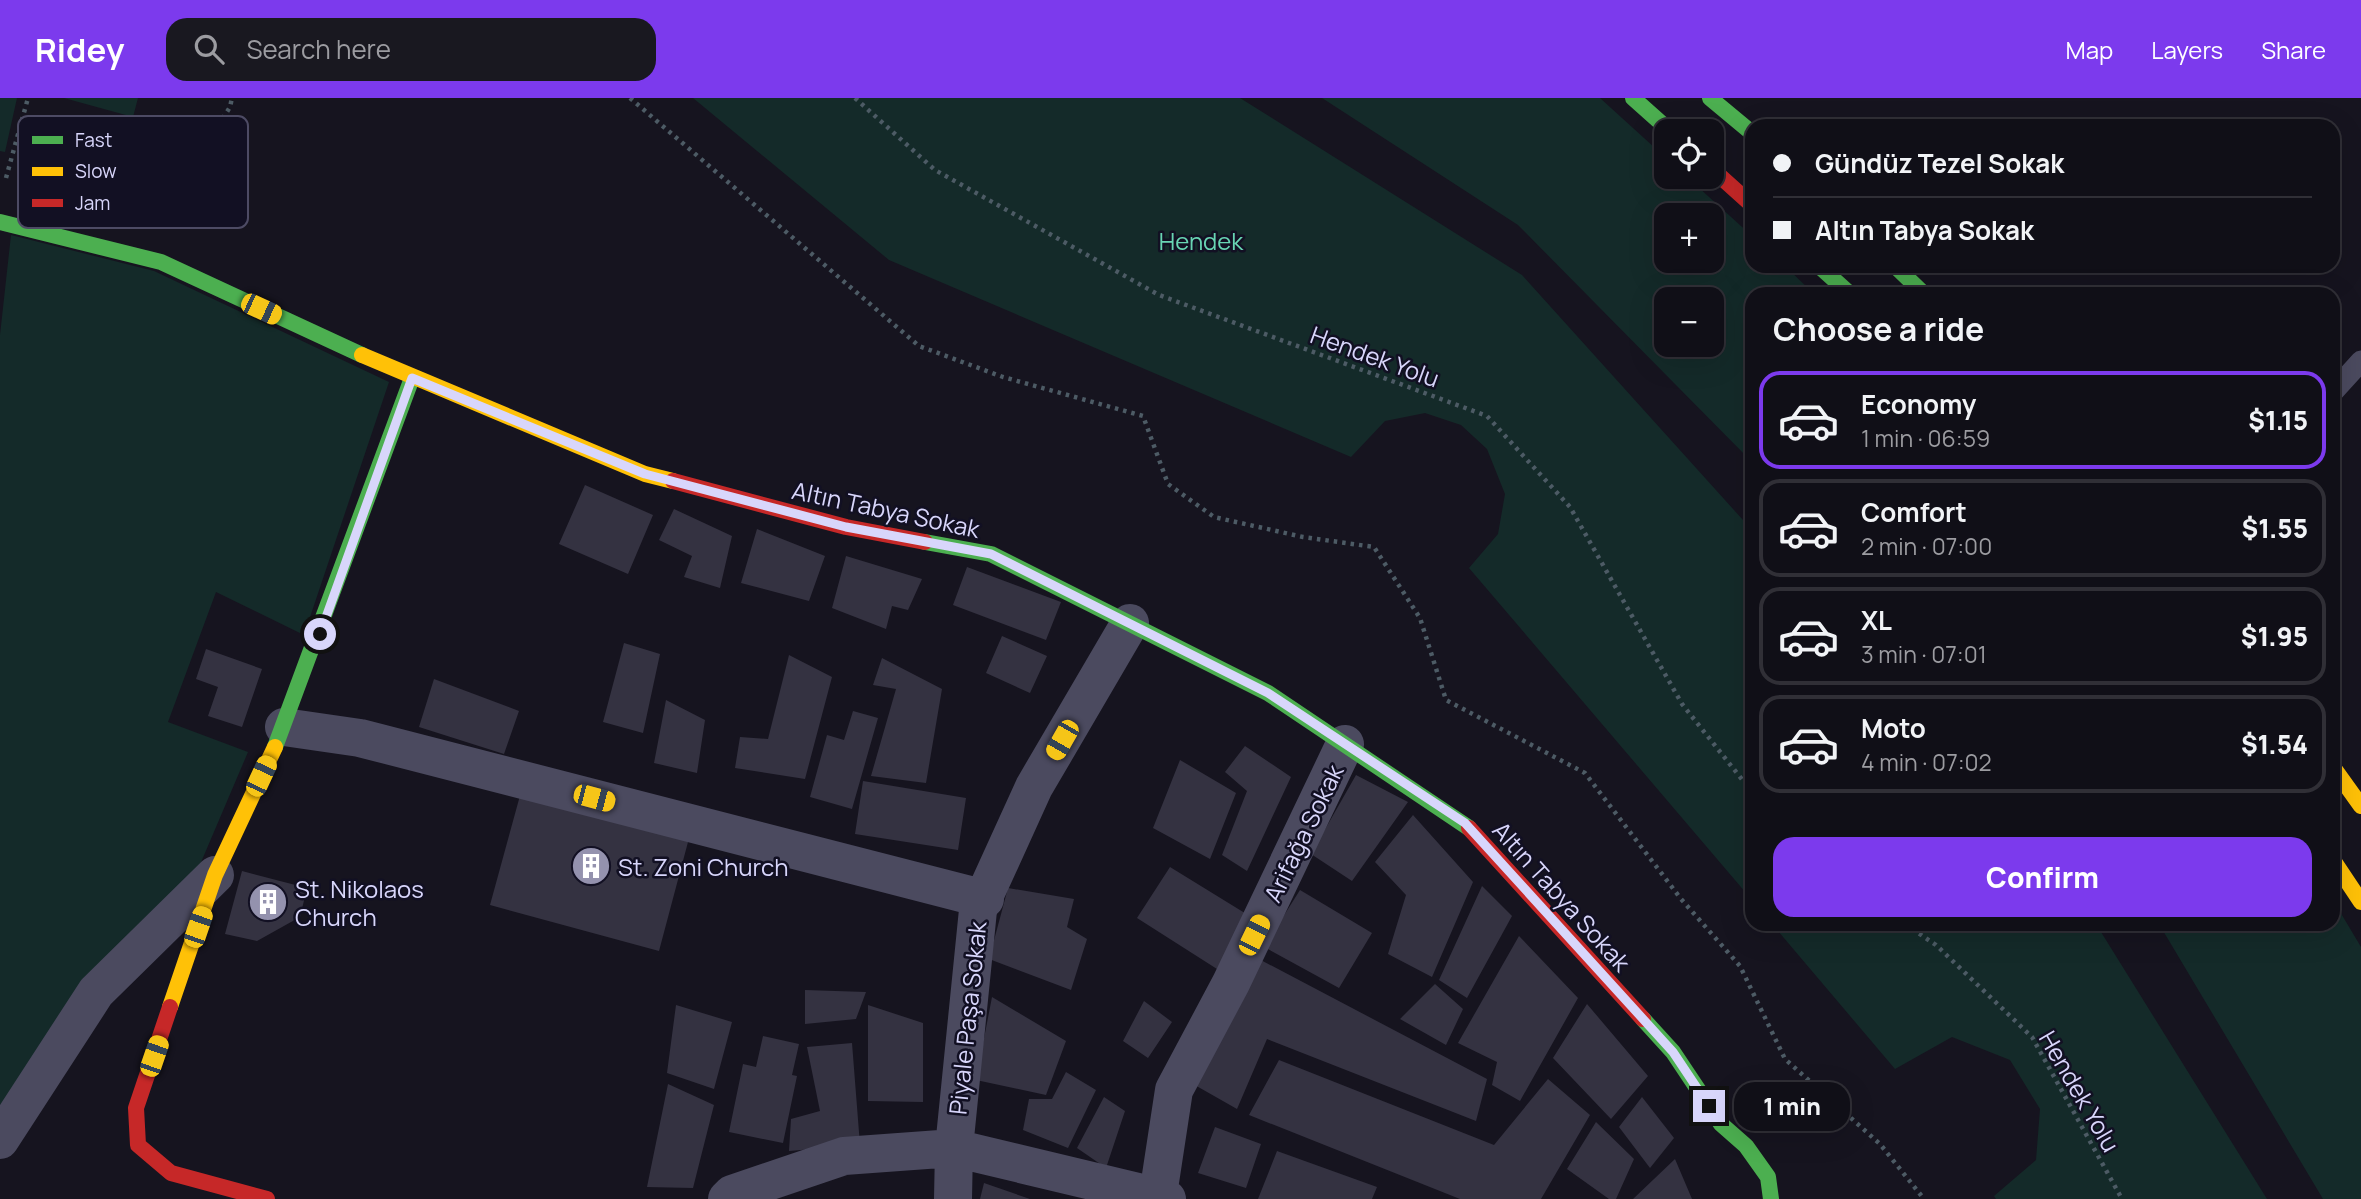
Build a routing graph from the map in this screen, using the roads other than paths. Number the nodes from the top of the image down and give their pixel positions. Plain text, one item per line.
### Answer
1 (1633, 98) edge
2 (1710, 98) edge
3 (1657, 119) edge
4 (1745, 127) edge
5 (1724, 180) edge
6 (1745, 199) edge
7 (0, 222) edge
8 (18, 226) edge
9 (24, 228) edge
10 (1827, 273) edge
11 (1902, 273) edge
12 (1842, 287) edge
13 (1917, 287) edge
14 (2361, 362) edge
15 (412, 378) junction
16 (2340, 384) edge
17 (1130, 623) junction
18 (284, 727) junction
19 (1345, 744) junction
20 (2340, 777) edge
21 (2361, 806) edge
22 (2340, 870) edge
23 (215, 875) junction
24 (985, 900) junction
25 (2361, 902) edge
26 (0, 1140) edge
27 (954, 1148) junction
28 (1163, 1197) edge
29 (267, 1199) edge
30 (727, 1199) edge
31 (953, 1199) edge
32 (1771, 1199) edge

1 - 3 street
2 - 4 street
5 - 6 street
7 - 8 street, Altın Tabya Sokak
9 - 15 street, Altın Tabya Sokak
10 - 12 street
11 - 13 street
14 - 16 lane
15 - 17 street, Altın Tabya Sokak
15 - 18 street
17 - 19 street, Altın Tabya Sokak
17 - 24 street, Piyale Paşa Sokak
18 - 23 street
18 - 24 street
19 - 28 street, Arifağa Sokak
19 - 32 street, Altın Tabya Sokak
20 - 21 street
22 - 25 street
23 - 26 street
23 - 29 street
24 - 27 street, Piyale Paşa Sokak
27 - 28 street
27 - 30 street
27 - 31 street, Piyale Paşa Sokak

